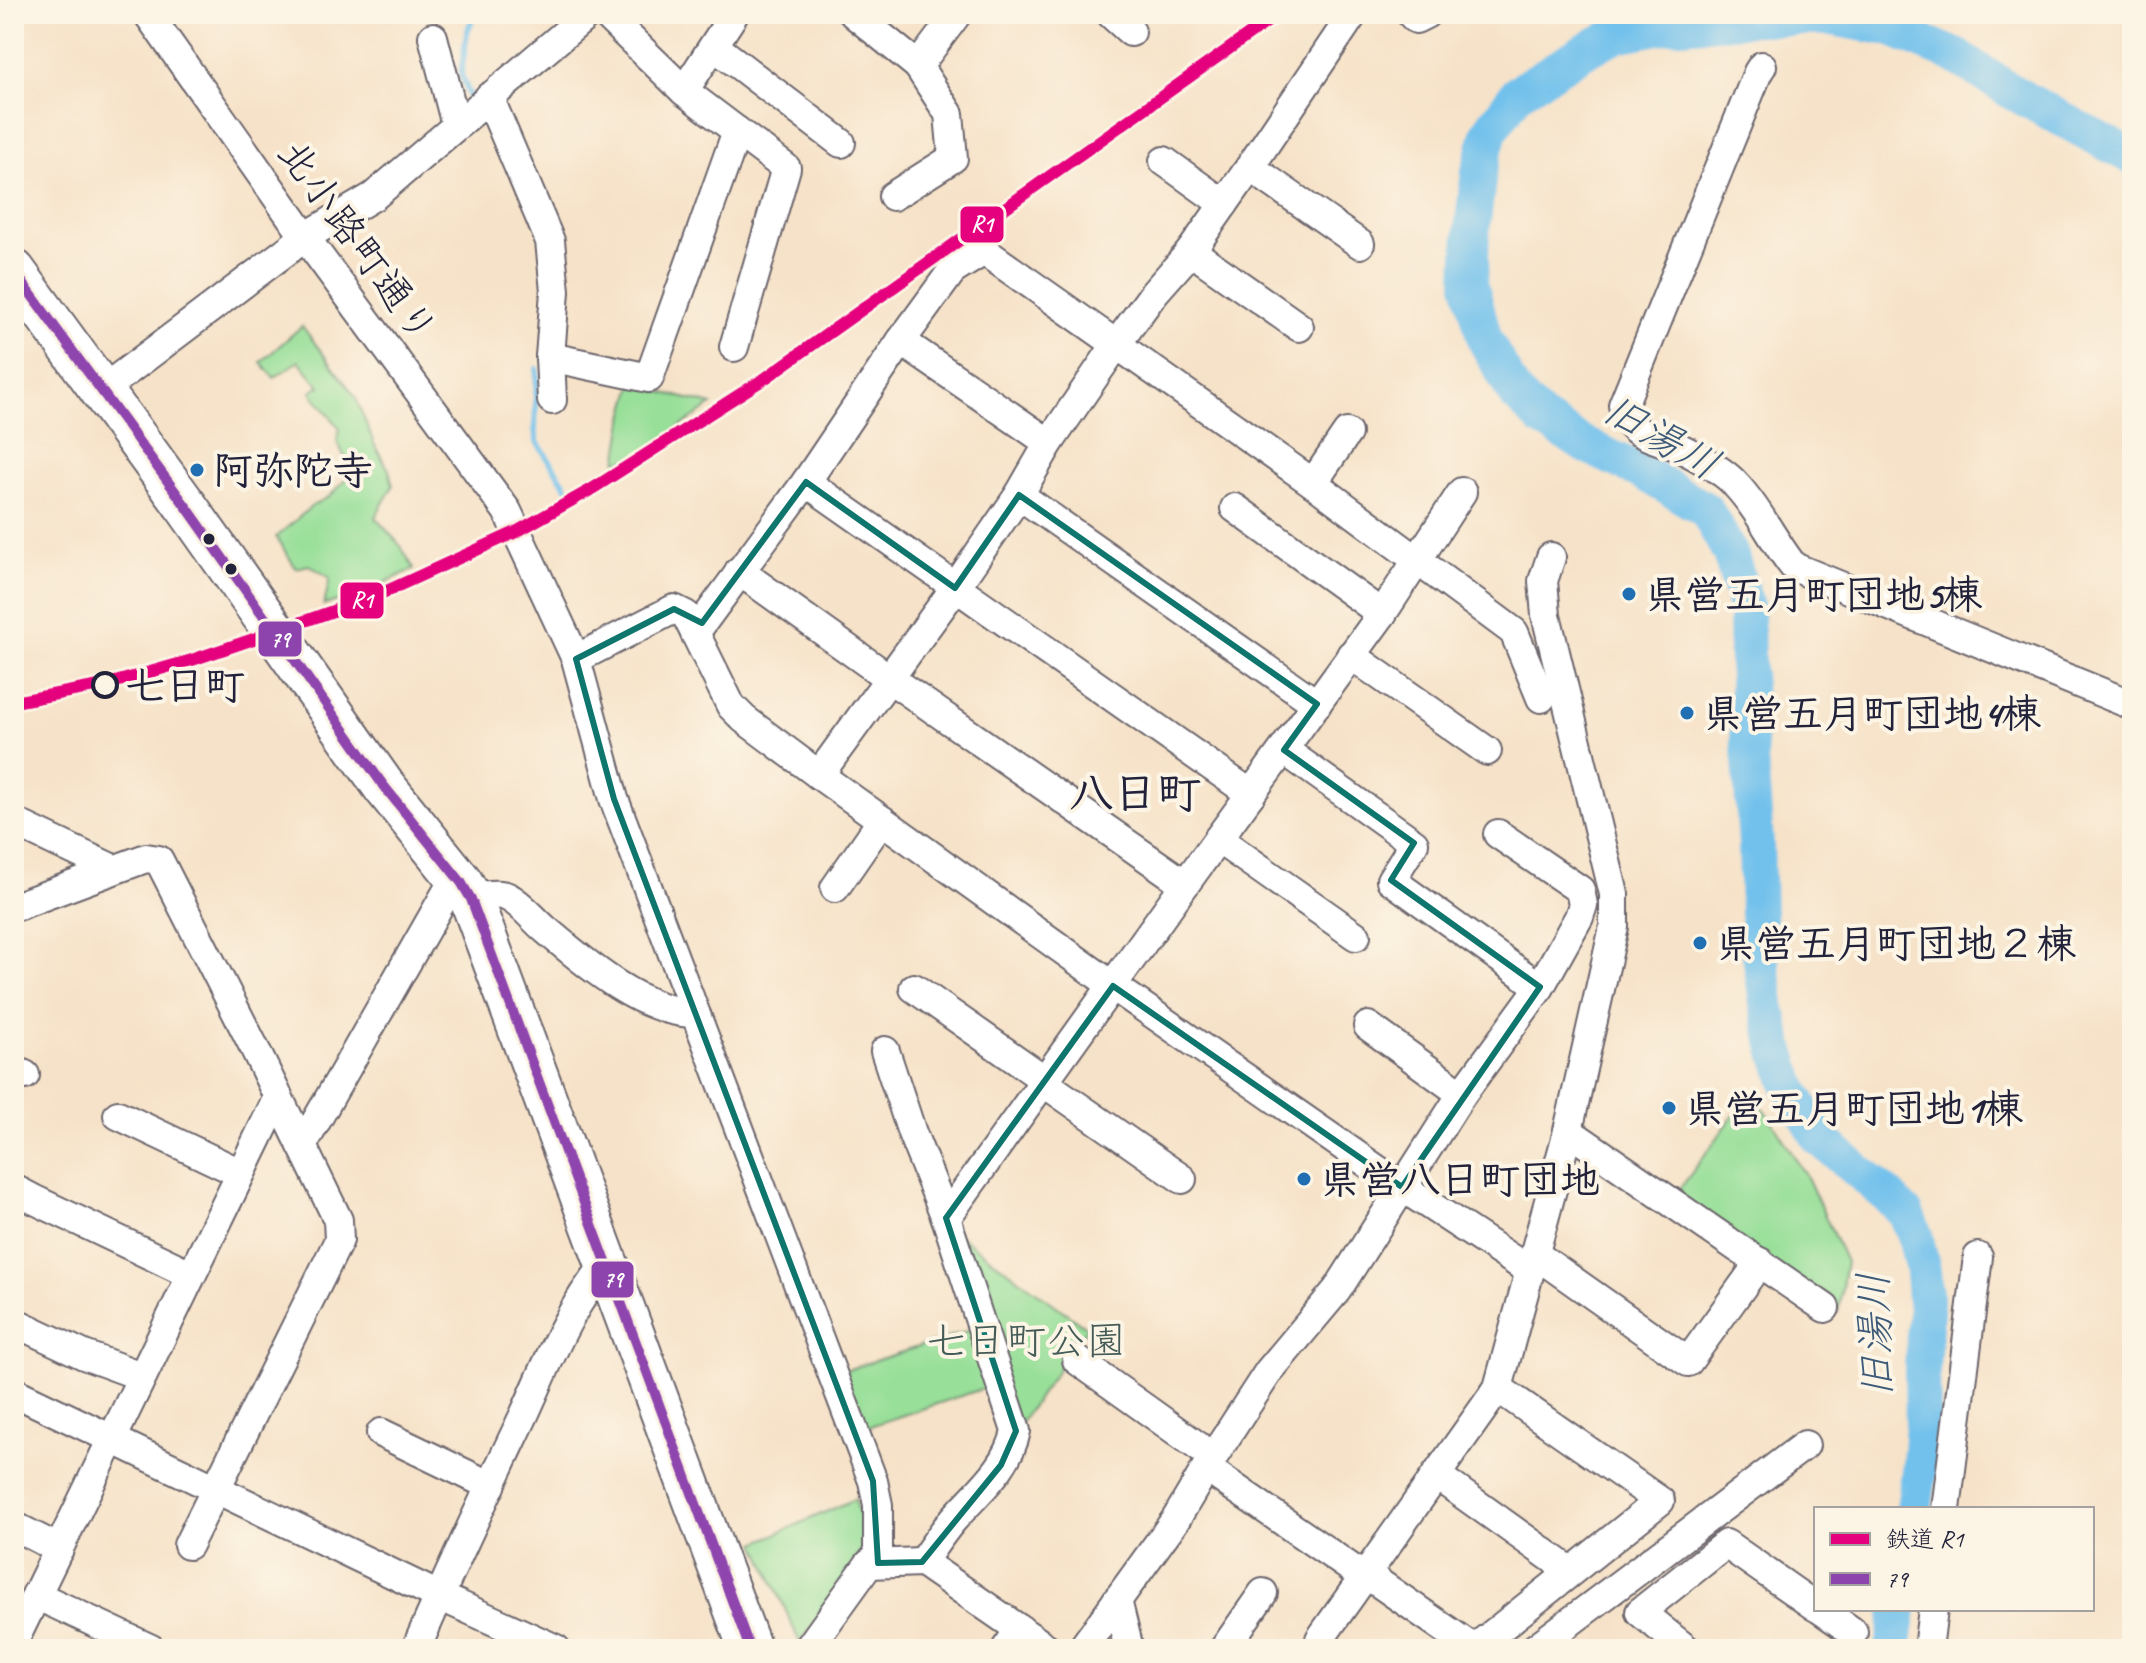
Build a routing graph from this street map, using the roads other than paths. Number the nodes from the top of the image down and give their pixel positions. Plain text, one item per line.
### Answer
1 (148, 14) edge
2 (588, 14) edge
3 (605, 14) edge
4 (734, 14) edge
5 (854, 14) edge
6 (957, 14) edge
7 (1353, 14) edge
8 (1411, 14) edge
9 (1426, 14) edge
10 (433, 37) dead end
11 (714, 46) junction
12 (918, 66) junction
13 (1762, 66) dead end
14 (684, 91) junction
15 (489, 97) junction
16 (456, 125) junction
17 (737, 131) junction
18 (841, 143) dead end
19 (1164, 161) dead end
20 (1250, 167) junction
21 (893, 196) dead end
22 (1224, 204) junction
23 (305, 237) junction
24 (1360, 244) dead end
25 (1191, 251) junction
26 (14, 271) edge
27 (1299, 327) dead end
28 (901, 341) junction
29 (1116, 345) junction
30 (734, 347) dead end
31 (550, 357) junction
32 (101, 391) junction
33 (552, 400) dead end
34 (1347, 433) dead end
35 (1049, 443) junction
36 (806, 482) junction
37 (1313, 483) junction
38 (1462, 492) dead end
39 (1019, 495) junction
40 (1235, 508) dead end
41 (1551, 557) dead end
42 (1417, 559) junction
43 (739, 571) junction
44 (955, 588) junction
45 (1382, 614) junction
46 (695, 633) junction
47 (1351, 655) junction
48 (576, 659) junction
49 (890, 679) junction
50 (1541, 698) dead end
51 (1317, 704) junction
52 (2132, 705) edge
53 (1284, 750) junction
54 (1487, 751) dead end
55 (819, 775) junction
56 (1251, 794) junction
57 (882, 820) junction
58 (14, 822) edge
59 (1498, 834) dead end
60 (1218, 839) junction
61 (113, 869) junction
62 (1185, 884) junction
63 (464, 888) junction
64 (835, 888) dead end
65 (14, 907) edge
66 (1356, 936) dead end
67 (1113, 986) junction
68 (1540, 987) junction
69 (914, 988) dead end
70 (695, 1013) junction
71 (1368, 1026) dead end
72 (885, 1051) dead end
73 (1044, 1081) junction
74 (1462, 1094) junction
75 (278, 1097) junction
76 (118, 1115) dead end
77 (1568, 1131) junction
78 (302, 1146) junction
79 (240, 1173) junction
80 (1182, 1179) dead end
81 (1402, 1187) junction
82 (14, 1189) edge
83 (946, 1218) junction
84 (1978, 1257) dead end
85 (1760, 1262) junction
86 (1533, 1263) junction
87 (606, 1265) junction
88 (190, 1274) junction
89 (1825, 1308) dead end
90 (14, 1322) edge
91 (1077, 1360) dead end
92 (141, 1376) junction
93 (1498, 1388) junction
94 (14, 1392) edge
95 (381, 1433) dead end
96 (112, 1438) junction
97 (1805, 1445) dead end
98 (1209, 1462) junction
99 (1436, 1475) junction
100 (491, 1486) junction
101 (216, 1488) junction
102 (1946, 1507) edge
103 (14, 1526) edge
104 (188, 1545) dead end
105 (59, 1549) junction
106 (922, 1562) junction
107 (874, 1564) junction
108 (1570, 1571) junction
109 (1365, 1576) junction
110 (1263, 1593) dead end
111 (36, 1595) junction
112 (439, 1596) junction
113 (1117, 1600) junction
114 (1814, 1605) edge
115 (1822, 1611) edge
116 (1933, 1611) edge
117 (1853, 1632) dead end
118 (1013, 1639) edge
119 (14, 1641) edge
120 (151, 1649) edge
121 (416, 1649) edge
122 (556, 1649) edge
123 (750, 1649) edge
124 (808, 1649) edge
125 (1048, 1649) edge
126 (1082, 1649) edge
127 (1129, 1649) edge
128 (1224, 1649) edge
129 (1327, 1649) edge
130 (1474, 1649) edge
131 (1534, 1649) edge
132 (1686, 1649) edge
133 (1928, 1649) edge

1 - 23 street, 北小路町通り
2 - 15 street
3 - 14 street
4 - 11 street
5 - 12 street
6 - 12 street
7 - 20 street
8 - 9 street
10 - 16 street
11 - 14 street
11 - 18 street
12 - 21 street
13 - 52 street
14 - 17 street
15 - 16 street
15 - 31 street
16 - 23 street
17 - 30 street
17 - 31 street
19 - 22 street
20 - 22 street
20 - 24 street
22 - 25 street
23 - 32 street
23 - 48 street, 北小路町通り
25 - 27 street
25 - 29 street
26 - 32 highway
28 - 29 street
28 - 35 street
28 - 36 street
29 - 35 street
29 - 37 street
31 - 33 street
32 - 63 highway
34 - 37 street
35 - 39 street
36 - 43 street
36 - 44 street
37 - 42 street
38 - 42 street
39 - 44 street
39 - 51 street
40 - 45 street
41 - 77 street
42 - 45 street
42 - 50 street
43 - 46 street
43 - 49 street
44 - 49 street
44 - 56 street
45 - 47 street
46 - 48 street
46 - 55 street
47 - 51 street
47 - 54 street
48 - 70 street, 北小路町通り
49 - 55 street
49 - 62 street
51 - 53 street
53 - 56 street
53 - 68 street
55 - 57 street
56 - 60 street
57 - 64 street
57 - 67 street
58 - 61 street
59 - 68 street
60 - 62 street
60 - 66 street
61 - 65 street
61 - 75 street
62 - 67 street
63 - 70 street
63 - 78 street
63 - 87 highway
67 - 73 street
67 - 81 street
68 - 74 street
69 - 73 street
70 - 107 street, 北小路町通り
71 - 74 street
72 - 83 street
73 - 80 street
73 - 83 street
74 - 81 street
75 - 78 street
75 - 79 street
76 - 79 street
77 - 85 street
77 - 86 street
78 - 101 street
79 - 88 street
81 - 86 street
81 - 98 street
82 - 88 street
83 - 106 street
84 - 102 street
85 - 86 street
85 - 89 street
86 - 93 street
87 - 100 street
87 - 123 highway
88 - 92 street
90 - 92 street
91 - 98 street
92 - 96 street
93 - 99 street
93 - 108 street
94 - 96 street
95 - 100 street
96 - 101 street
96 - 105 street
97 - 131 street
98 - 109 street
98 - 113 street
99 - 108 street
99 - 109 street
100 - 112 street
101 - 104 street
101 - 112 street
103 - 105 street
105 - 111 street
106 - 107 street
106 - 118 street
107 - 124 street
108 - 130 street
109 - 129 street
109 - 130 street
110 - 128 street
111 - 119 street
111 - 120 street
112 - 121 street
112 - 122 street
113 - 126 street
113 - 127 street
114 - 132 street
115 - 117 street
116 - 133 street
118 - 125 street

